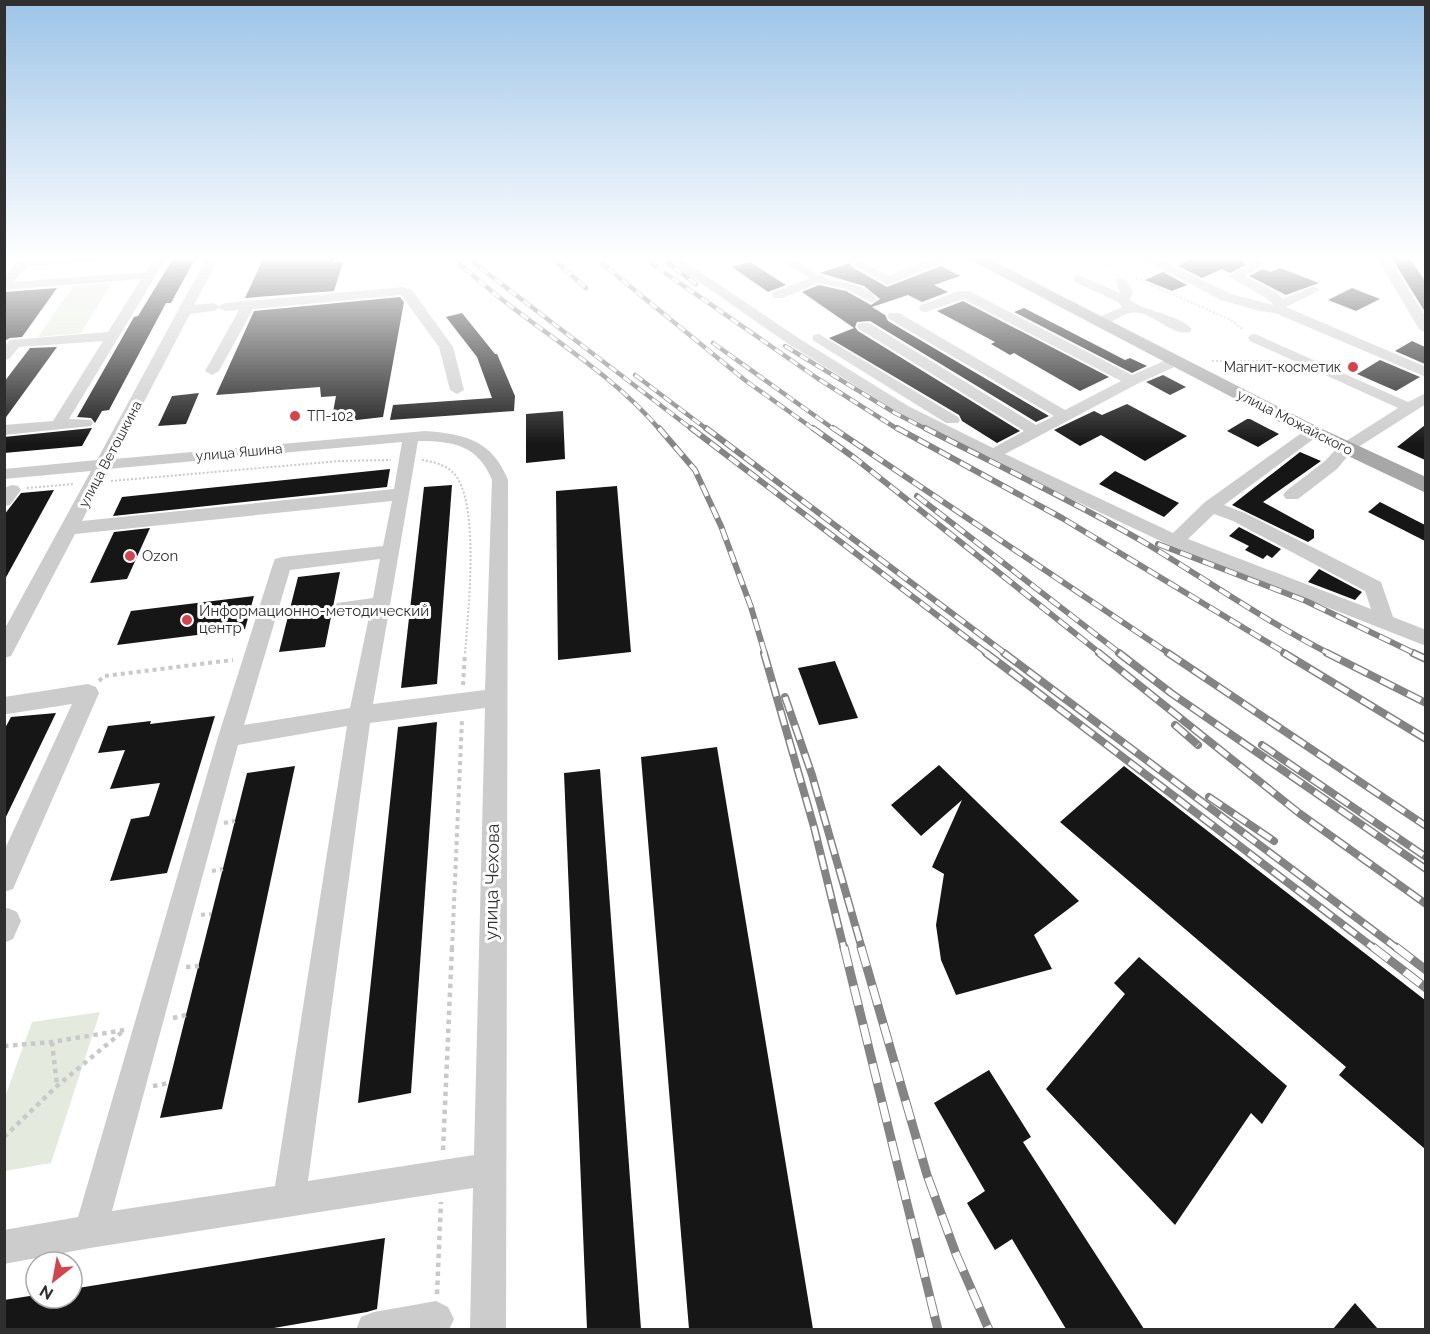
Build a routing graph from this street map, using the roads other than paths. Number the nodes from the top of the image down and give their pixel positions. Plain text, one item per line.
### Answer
1 (122, 319) edge
2 (181, 319) edge
3 (241, 319) edge
4 (426, 319) edge
5 (764, 319) edge
6 (900, 319) edge
7 (1012, 319) edge
8 (1094, 319) edge
9 (1103, 319) edge
10 (1165, 319) edge
11 (1307, 319) edge
12 (1099, 322) junction
13 (1284, 325) dead end
14 (864, 327) dead end
15 (1185, 329) dead end
16 (111, 336) junction
17 (819, 338) dead end
18 (1255, 338) road end
19 (10, 344) edge
20 (4, 356) edge
21 (1176, 361) junction
22 (859, 362) junction
23 (212, 371) dead end
24 (844, 372) junction
25 (1425, 373) edge
26 (1131, 381) junction
27 (1425, 388) edge
28 (458, 390) dead end
29 (1419, 404) edge
30 (1065, 416) junction
31 (85, 423) dead end
32 (58, 425) junction
33 (4, 430) edge
34 (1036, 432) junction
35 (1314, 432) junction
36 (411, 436) junction
37 (473, 446) joint
38 (1346, 448) junction
39 (997, 452) junction
40 (104, 465) junction
41 (1425, 486) edge
42 (7, 488) edge
43 (402, 494) junction
44 (1292, 495) dead end
45 (1211, 506) junction
46 (71, 528) junction
47 (1175, 541) junction
48 (392, 551) junction
49 (381, 604) junction
50 (344, 608) dead end
51 (1384, 621) junction
52 (1425, 638) edge
53 (4, 650) edge
54 (495, 698) junction
55 (8, 705) dead end
56 (360, 715) junction
57 (229, 737) junction
58 (4, 880) edge
59 (4, 922) edge
60 (4, 930) edge
61 (490, 1168) junction
62 (289, 1199) junction
63 (90, 1231) junction
64 (4, 1247) edge
65 (436, 1319) dead end
66 (374, 1329) edge
67 (488, 1329) edge

1 - 16 street
2 - 40 street, улица Ветошкина
3 - 23 street
4 - 28 street
5 - 24 street
6 - 30 street
7 - 26 street
8 - 12 main road, улица Можайского
9 - 12 street
10 - 15 street
11 - 25 street
12 - 21 main road, улица Можайского
13 - 27 street
14 - 34 street
16 - 19 street
16 - 32 street
17 - 22 street
18 - 29 street
19 - 20 street
21 - 26 street
21 - 35 main road, улица Можайского
22 - 24 street
22 - 39 street
24 - 39 street
26 - 30 street
29 - 38 street
30 - 34 street
31 - 32 street
32 - 33 street
34 - 39 street
35 - 38 main road, улица Можайского
35 - 45 street
36 - 37 street, улица Яшина
36 - 40 street, улица Яшина
36 - 43 street
37 - 54 street, улица Чехова
38 - 41 main road, улица Можайского
38 - 44 street
39 - 47 street
40 - 42 street, улица Яшина
40 - 46 street, улица Ветошкина
43 - 46 street
43 - 48 street
45 - 47 street
45 - 51 street
46 - 53 street, улица Ветошкина
47 - 51 street
48 - 49 street
48 - 57 street
49 - 50 street
49 - 56 street
51 - 52 street
54 - 56 street
54 - 61 street, улица Чехова
55 - 58 street
56 - 57 street
56 - 62 street
57 - 63 street
59 - 60 street
61 - 62 street
61 - 67 street, улица Чехова
62 - 63 street
63 - 64 street
65 - 66 street

